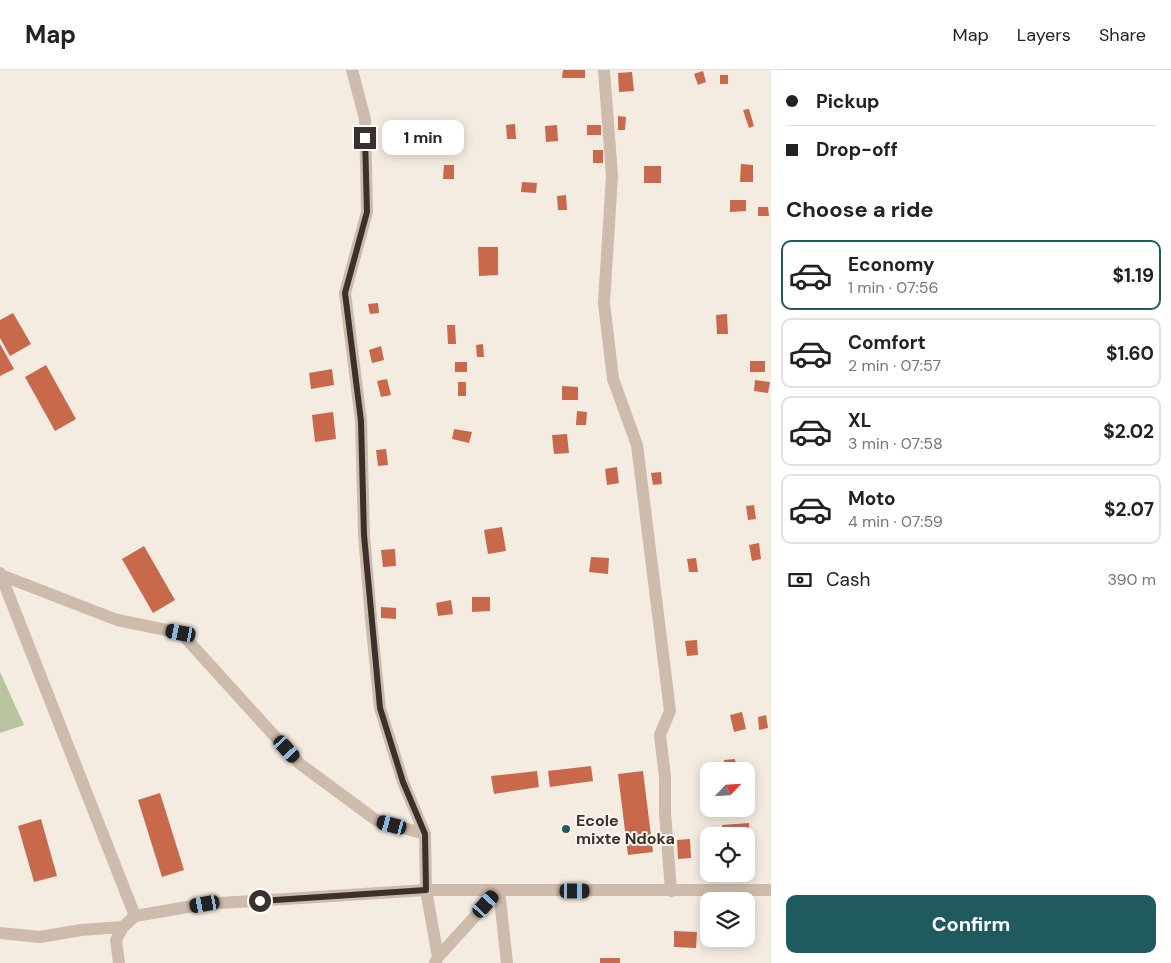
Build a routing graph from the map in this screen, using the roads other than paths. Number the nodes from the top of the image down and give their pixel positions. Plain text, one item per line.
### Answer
1 (352, 70) edge
2 (604, 70) edge
3 (0, 574) edge
4 (425, 834) junction
5 (426, 890) junction
6 (499, 890) junction
7 (771, 890) edge
8 (670, 891) junction
9 (135, 916) junction
10 (123, 927) junction
11 (0, 933) edge
12 (436, 960) edge
13 (119, 963) edge
14 (507, 963) edge

1 - 4 street
2 - 8 street
3 - 4 street
3 - 9 street
4 - 5 street
5 - 6 street
5 - 9 street
5 - 12 street
6 - 8 street
6 - 12 street
6 - 14 street
7 - 8 street
9 - 10 street
10 - 11 street
10 - 13 street

